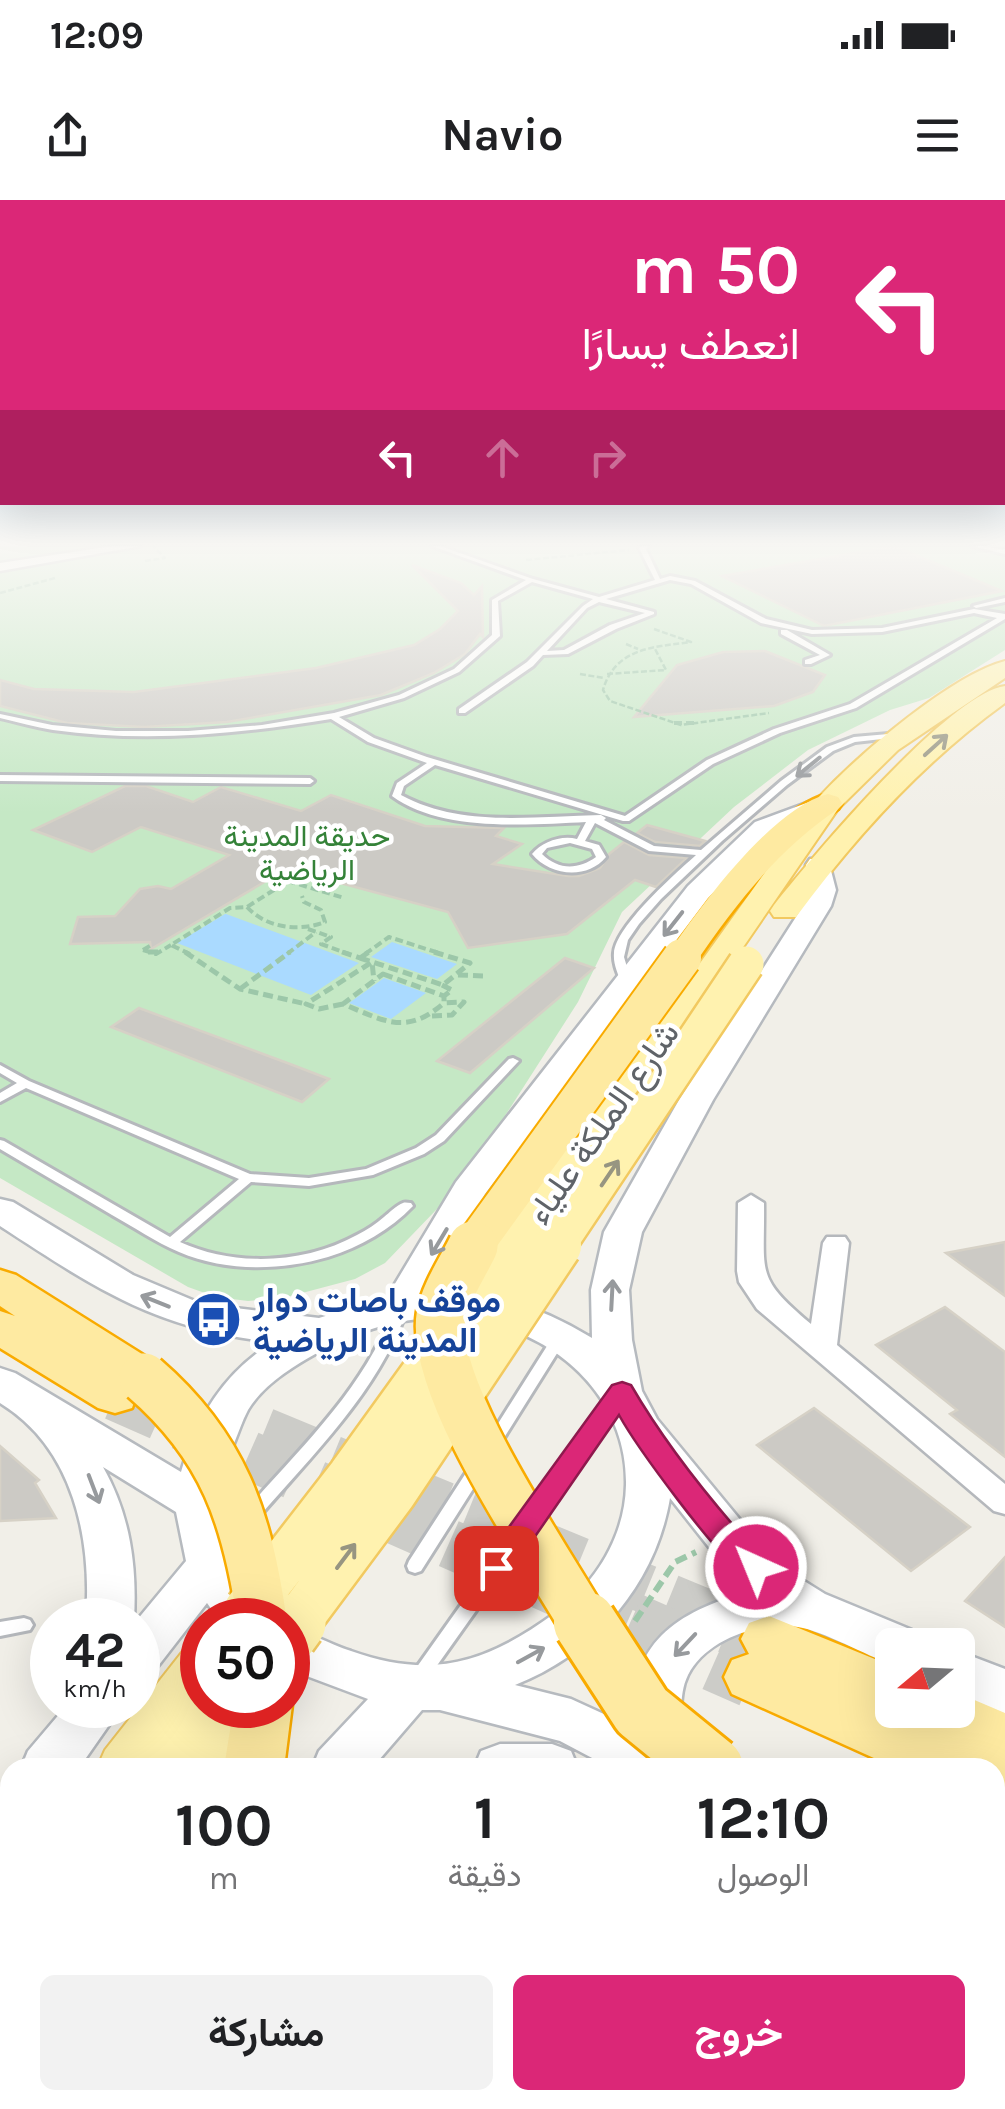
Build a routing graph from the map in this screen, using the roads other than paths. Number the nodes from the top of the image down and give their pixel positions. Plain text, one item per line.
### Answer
1 (496, 635) edge
2 (559, 635) edge
3 (600, 635) edge
4 (790, 635) edge
5 (974, 635) edge
6 (541, 653) junction
7 (808, 662) dead end
8 (1005, 668) edge
9 (1005, 692) edge
10 (462, 711) dead end
11 (330, 714) junction
12 (0, 716) edge
13 (897, 736) junction
14 (434, 762) junction
15 (0, 778) edge
16 (310, 782) dead end
17 (828, 802) junction
18 (593, 818) junction
19 (614, 818) junction
20 (580, 841) junction
21 (706, 853) junction
22 (819, 865) junction
23 (715, 961) junction
24 (627, 984) junction
25 (514, 1061) dead end
26 (0, 1068) edge
27 (25, 1083) junction
28 (0, 1098) edge
29 (0, 1144) edge
30 (248, 1178) junction
31 (469, 1190) junction
32 (751, 1203) dead end
33 (406, 1206) dead end
34 (0, 1210) edge
35 (623, 1232) junction
36 (170, 1243) junction
37 (836, 1243) dead end
38 (0, 1285) edge
39 (408, 1294) junction
40 (0, 1296) edge
41 (239, 1324) junction
42 (0, 1328) edge
43 (319, 1332) junction
44 (561, 1336) junction
45 (822, 1350) junction
46 (0, 1383) edge
47 (628, 1405) junction
48 (40, 1410) junction
49 (196, 1502) junction
50 (1005, 1502) edge
51 (210, 1564) junction
52 (415, 1566) dead end
53 (111, 1598) edge
54 (230, 1598) edge
55 (256, 1598) edge
56 (258, 1598) edge
57 (278, 1598) edge
58 (310, 1604) edge
59 (24, 1625) dead end
60 (160, 1627) edge
61 (0, 1629) edge
62 (776, 1641) junction
63 (875, 1644) edge
64 (310, 1658) edge
65 (975, 1679) edge
66 (875, 1685) edge
67 (426, 1688) junction
68 (1005, 1692) edge
69 (180, 1696) edge
70 (975, 1727) edge
71 (77, 1728) edge
72 (217, 1728) edge
73 (260, 1728) edge
74 (1005, 1740) edge
75 (54, 1758) edge
76 (133, 1758) edge
77 (194, 1758) edge
78 (255, 1758) edge
79 (349, 1758) edge
80 (643, 1758) edge
81 (667, 1758) edge
82 (697, 1758) edge
83 (946, 1758) edge

1 - 11 lane
2 - 6 lane
3 - 6 lane
4 - 7 lane
5 - 19 lane
6 - 10 lane
8 - 13 main road
22 -> 9 main road, شارع الملكة علياء
11 - 12 lane
11 - 14 lane
13 - 17 main road
13 -> 21 lane
14 - 18 lane
14 - 19 lane
15 - 16 lane
17 - 23 highway
17 -> 24 main road
18 - 19 lane
18 - 20 lane
18 - 21 lane
20 - 20 lane
21 - 24 lane
22 - 23 main road, شارع الملكة علياء
22 - 35 main road
23 - 55 main road, شارع الملكة علياء, bridge
58 -> 23 main road, شارع الملكة علياء, bridge
23 - 82 highway, bridge
24 - 31 main road
25 - 30 lane
26 - 27 lane
27 - 28 lane
27 - 30 lane
29 - 36 lane
30 - 36 lane
31 - 35 main road
31 -> 39 main road
32 - 45 street
33 - 36 lane
41 -> 34 main road
47 -> 35 main road
37 - 45 street
38 - 56 highway, bridge
39 - 41 main road
39 - 43 main road
39 - 44 main road
39 - 51 lane
40 - 42 highway
41 - 43 main road
43 - 49 main road
44 - 47 main road
44 - 52 lane
44 - 57 lane
45 - 50 street
46 - 48 main road
47 - 62 main road
47 - 67 lane
67 -> 47 main road
48 - 49 main road
48 -> 53 main road
49 - 51 main road
51 - 54 main road
51 - 60 main road
59 - 61 lane
62 - 63 main road
62 - 66 highway
62 -> 81 main road
62 - 83 highway
64 - 67 main road
65 - 68 main road
67 - 79 main road
67 - 80 main road
69 - 76 main road
70 - 74 highway
71 - 75 main road
72 - 77 main road
73 - 78 highway

